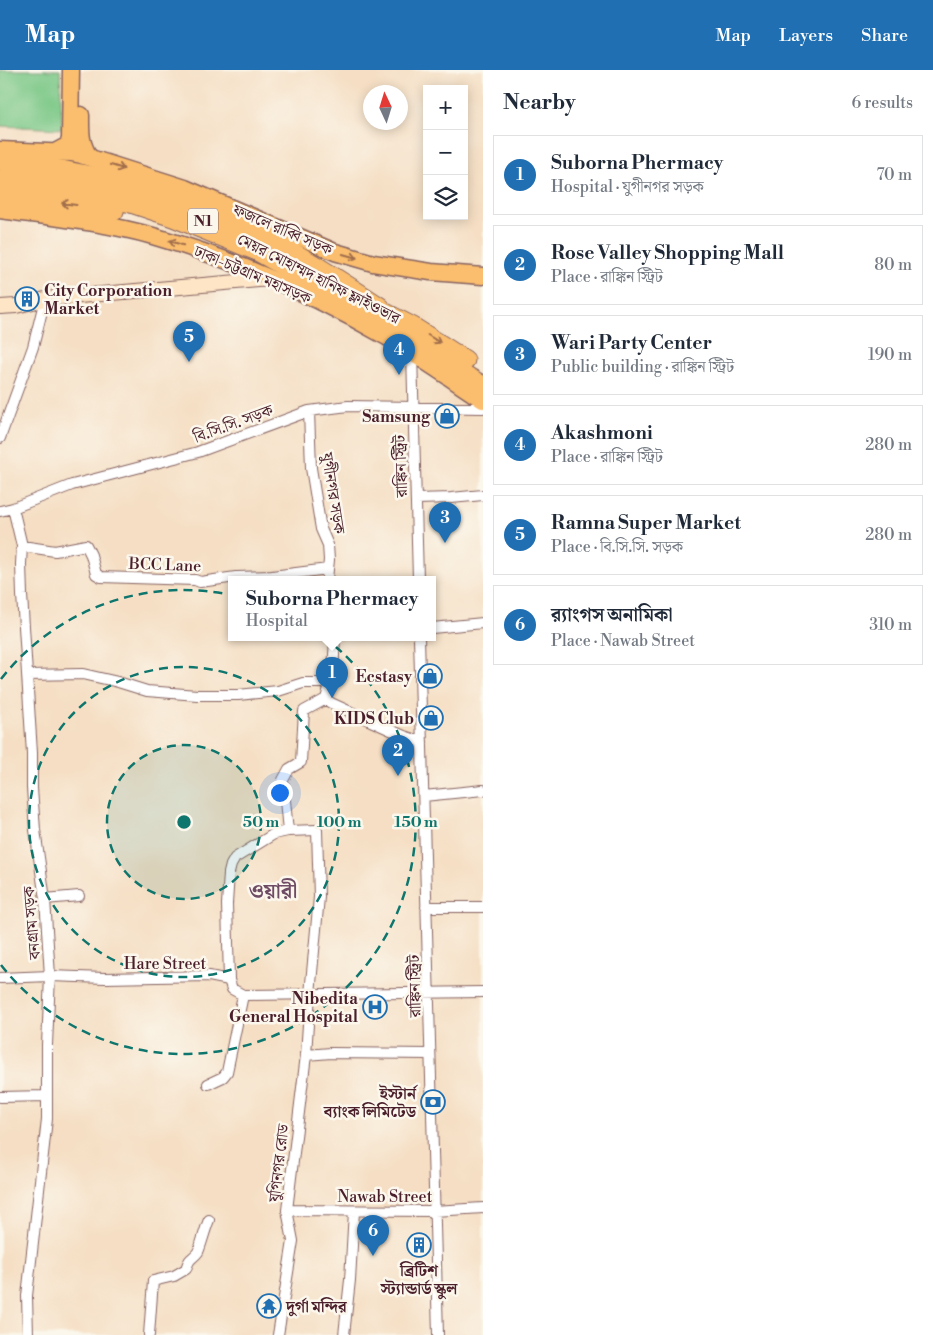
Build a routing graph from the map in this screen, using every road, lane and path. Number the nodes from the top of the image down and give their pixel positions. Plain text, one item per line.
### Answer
1 (71, 70) edge
2 (82, 70) edge
3 (0, 150) edge
4 (55, 152) junction
5 (90, 158) junction
6 (0, 161) edge
7 (0, 169) edge
8 (0, 180) edge
9 (0, 196) edge
10 (0, 210) edge
11 (483, 276) edge
12 (270, 279) junction
13 (45, 298) junction
14 (0, 307) edge
15 (387, 320) junction
16 (412, 353) junction
17 (483, 371) edge
18 (483, 386) edge
19 (483, 400) edge
20 (413, 406) junction
21 (483, 408) edge
22 (309, 411) junction
23 (0, 438) edge
24 (483, 495) edge
25 (416, 498) junction
26 (13, 508) junction
27 (0, 511) edge
28 (22, 546) junction
29 (328, 574) edge
30 (272, 576) edge
31 (418, 576) edge
32 (228, 578) edge
33 (483, 623) edge
34 (436, 628) edge
35 (335, 641) edge
36 (419, 641) edge
37 (27, 675) junction
38 (331, 681) junction
39 (326, 699) junction
40 (422, 742) junction
41 (483, 790) edge
42 (424, 796) junction
43 (288, 830) junction
44 (80, 896) dead end
45 (45, 899) junction
46 (426, 907) junction
47 (483, 907) edge
48 (50, 976) junction
49 (0, 978) edge
50 (229, 980) junction
51 (429, 992) junction
52 (483, 992) edge
53 (310, 994) junction
54 (243, 995) junction
55 (430, 1054) junction
56 (306, 1055) junction
57 (208, 1084) dead end
58 (47, 1096) junction
59 (0, 1097) edge
60 (483, 1208) edge
61 (287, 1210) junction
62 (354, 1211) junction
63 (434, 1211) junction
64 (209, 1220) dead end
65 (28, 1335) edge
66 (149, 1335) edge
67 (278, 1335) edge
68 (344, 1335) edge
69 (438, 1335) edge

1 - 4 main road
2 - 5 main road
3 - 4 main road, ফজলে রাব্বি সড়ক
4 - 5 main road, ফজলে রাব্বি সড়ক
5 -> 11 main road, ফজলে রাব্বি সড়ক
6 - 15 highway
7 - 15 highway, মেয়র মোহাম্মদ হানিফ ফ্লাইওভার / N1
8 - 15 highway, মেয়র মোহাম্মদ হানিফ ফ্লাইওভার / N1
15 -> 9 highway
12 -> 10 main road, ঢাকা-চট্টগ্রাম মহাসড়ক
12 - 13 street
12 - 16 main road, ঢাকা-চট্টগ্রাম মহাসড়ক
13 - 14 street
13 - 23 street
15 -> 17 highway, মেয়র মোহাম্মদ হানিফ ফ্লাইওভার / N1
15 - 18 highway, মেয়র মোহাম্মদ হানিফ ফ্লাইওভার / N1
16 - 19 main road, ঢাকা-চট্টগ্রাম মহাসড়ক
16 - 20 street, রাঙ্কিন স্ট্রিট
20 - 21 street, বি.সি.সি. সড়ক
20 - 22 street, বি.সি.সি. সড়ক
20 - 25 street, রাঙ্কিন স্ট্রিট
22 - 26 street, বি.সি.সি. সড়ক
22 - 29 street, যুগীনগর সড়ক
24 - 25 street
25 - 31 street, রাঙ্কিন স্ট্রিট
26 - 27 street, বি.সি.সি. সড়ক
26 - 28 street, বনগ্রাম সড়ক
28 - 32 street, BCC Lane
28 - 37 street, বনগ্রাম সড়ক
29 - 30 street, BCC Lane
33 - 34 street
35 - 38 street
36 - 40 street, রাঙ্কিন স্ট্রিট
37 - 38 street
37 - 45 street, বনগ্রাম সড়ক
38 - 39 street
39 - 40 street
39 - 43 street
40 - 42 street, রাঙ্কিন স্ট্রিট
41 - 42 street
42 - 46 street, রাঙ্কিন স্ট্রিট
43 - 50 street
43 - 53 street, যুগিনগর রোড
44 - 45 street
45 - 48 street, বনগ্রাম সড়ক
46 - 47 street
46 - 51 street, রাঙ্কিন স্ট্রিট
48 - 49 street, Hare Street
48 - 50 street, Hare Street
48 - 58 street, বনগ্রাম সড়ক
50 - 54 street, Hare Street
51 - 52 street
51 - 53 street
51 - 55 street, রাঙ্কিন স্ট্রিট
53 - 54 street
53 - 56 street, যুগিনগর রোড
54 - 57 street
55 - 56 street
55 - 63 street, রাঙ্কিন স্ট্রিট
56 - 61 street, যুগিনগর রোড
58 - 59 street
58 - 65 street, বনগ্রাম সড়ক
60 - 63 street, Nawab Street
61 - 62 street, Nawab Street
61 - 67 street, যুগিনগর রোড
62 - 63 street, Nawab Street
62 - 68 street
63 - 69 street, রাঙ্কিন স্ট্রিট
64 - 66 street

